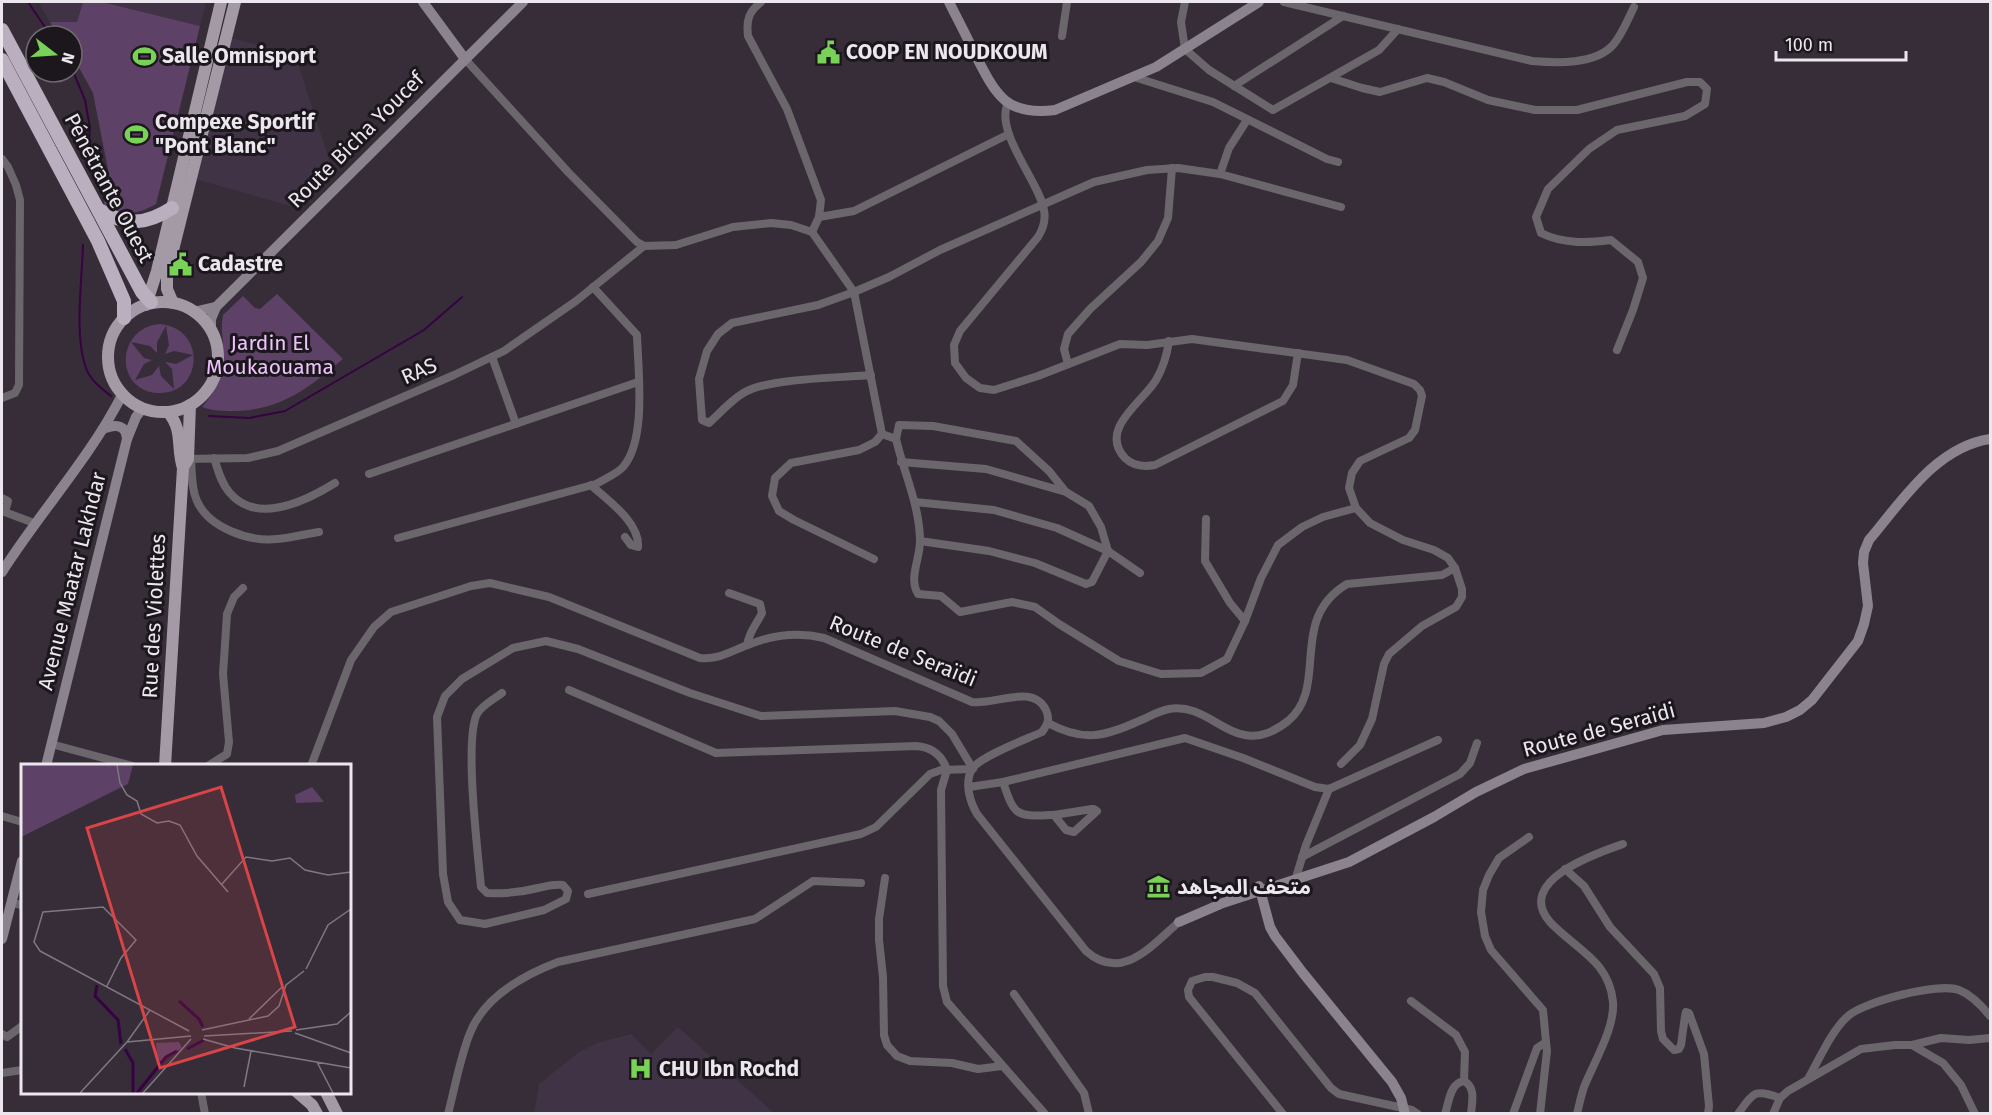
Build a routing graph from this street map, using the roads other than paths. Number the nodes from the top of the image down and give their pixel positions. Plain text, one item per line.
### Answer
1 (221, 2) edge
2 (235, 2) edge
3 (423, 2) edge
4 (523, 2) edge
5 (761, 2) edge
6 (949, 2) edge
7 (1067, 2) edge
8 (1185, 2) edge
9 (1259, 2) edge
10 (1284, 2) edge
11 (1634, 7) dead end
12 (1343, 16) junction
13 (1398, 29) junction
14 (2, 30) edge
15 (1062, 36) dead end
16 (1185, 49) junction
17 (465, 59) junction
18 (2, 60) edge
19 (1134, 77) junction
20 (1331, 78) junction
21 (1234, 86) junction
22 (1008, 103) junction
23 (1247, 120) junction
24 (1009, 134) junction
25 (2, 159) edge
26 (1338, 162) dead end
27 (1172, 168) junction
28 (1220, 174) junction
29 (1042, 203) junction
30 (1341, 207) dead end
31 (172, 208) junction
32 (98, 210) junction
33 (819, 217) junction
34 (812, 232) junction
35 (644, 246) junction
36 (593, 287) junction
37 (854, 292) junction
38 (148, 302) junction
39 (173, 303) junction
40 (216, 307) junction
41 (194, 312) junction
42 (124, 318) junction
43 (211, 331) junction
44 (1169, 341) junction
45 (1617, 350) dead end
46 (1298, 353) junction
47 (492, 357) junction
48 (1068, 364) junction
49 (871, 375) junction
50 (638, 382) junction
51 (122, 395) junction
52 (2, 398) edge
53 (190, 405) junction
54 (142, 409) junction
55 (168, 412) junction
56 (516, 424) junction
57 (103, 429) junction
58 (882, 434) junction
59 (128, 439) junction
60 (897, 439) junction
61 (1990, 439) edge
62 (214, 458) junction
63 (185, 461) junction
64 (901, 462) junction
65 (369, 474) dead end
66 (335, 483) dead end
67 (591, 485) junction
68 (1066, 492) junction
69 (2, 498) edge
70 (915, 502) junction
71 (1356, 508) junction
72 (3, 511) edge
73 (1206, 519) dead end
74 (34, 523) junction
75 (319, 532) dead end
76 (625, 537) dead end
77 (398, 538) dead end
78 (920, 541) junction
79 (1108, 551) junction
80 (874, 559) dead end
81 (1455, 568) junction
82 (2, 572) edge
83 (1140, 573) dead end
84 (243, 588) dead end
85 (729, 593) dead end
86 (1245, 621) junction
87 (747, 645) junction
88 (569, 690) dead end
89 (502, 693) dead end
90 (1048, 723) junction
91 (1438, 740) dead end
92 (1477, 743) dead end
93 (51, 744) junction
94 (46, 764) edge
95 (129, 764) edge
96 (165, 764) edge
97 (209, 764) edge
98 (312, 764) edge
99 (1341, 764) dead end
100 (973, 769) junction
101 (947, 770) junction
102 (1003, 782) junction
103 (969, 787) junction
104 (1329, 789) junction
105 (1054, 815) junction
106 (2, 816) edge
107 (21, 822) edge
108 (1529, 837) dead end
109 (1623, 844) dead end
110 (1360, 857) junction
111 (1302, 858) junction
112 (1565, 869) junction
113 (21, 870) edge
114 (1297, 874) junction
115 (885, 878) dead end
116 (861, 884) dead end
117 (1256, 889) junction
118 (588, 894) dead end
119 (17, 904) edge
120 (1179, 922) joint
121 (2, 939) edge
122 (1014, 994) dead end
123 (1411, 1001) dead end
124 (1990, 1016) edge
125 (21, 1027) edge
126 (4, 1036) edge
127 (1990, 1038) edge
128 (1546, 1042) junction
129 (1912, 1045) junction
130 (1002, 1066) junction
131 (21, 1070) edge
132 (2, 1073) edge
133 (1808, 1079) junction
134 (1464, 1082) junction
135 (201, 1094) edge
136 (299, 1094) edge
137 (327, 1094) edge
138 (1780, 1098) junction
139 (1404, 1111) edge
140 (205, 1113) edge
141 (317, 1113) edge
142 (337, 1113) edge
143 (448, 1113) edge
144 (1045, 1113) edge
145 (1089, 1113) edge
146 (1283, 1113) edge
147 (1418, 1113) edge
148 (1445, 1113) edge
149 (1471, 1113) edge
150 (1513, 1113) edge
151 (1540, 1113) edge
152 (1576, 1113) edge
153 (1708, 1113) edge
154 (1738, 1113) edge
155 (1773, 1113) edge
156 (1975, 1113) edge

1 - 31 main road
2 - 39 main road
3 - 17 main road
4 - 17 main road, Route Bicha Youcef
5 - 33 street
6 - 22 main road
7 - 15 street
8 - 16 street
9 - 16 main road
10 - 12 street
11 - 13 street
12 - 13 street
12 - 21 street
13 - 20 street
14 - 32 highway, Pénétrante Ouest
16 - 19 main road
16 - 21 street
17 - 35 street
17 - 40 main road, Route Bicha Youcef
18 - 42 highway, Pénétrante Ouest
19 - 22 main road
19 - 23 street
20 - 21 street
20 - 45 street
22 - 24 street
23 - 26 street
23 - 28 street
24 - 29 street
24 - 33 street
25 - 52 street
27 - 28 street
27 - 29 street
27 - 48 street
28 - 30 street
29 - 37 street
29 - 48 street
31 - 32 highway
31 - 38 main road
32 - 38 highway, Pénétrante Ouest
33 - 34 street
34 - 35 street
34 - 37 street
35 - 36 street, RAS
36 - 47 street, RAS
36 - 50 street
37 - 49 street
37 - 49 street
38 - 39 main road
38 - 42 main road
39 - 41 main road
40 - 41 main road
40 - 43 main road
41 - 43 main road
42 - 51 main road
43 - 53 main road
44 - 46 street
44 - 46 street
44 - 48 street
46 - 71 street
47 - 56 street
47 - 62 street, RAS
49 - 58 street
50 - 56 street
50 - 67 street
51 - 54 main road
51 - 57 main road
53 - 55 main road
53 - 63 main road
54 - 55 main road
54 - 59 main road, Avenue Maatar Lakhdar
55 - 63 main road
56 - 65 street
57 - 59 main road
57 - 74 main road
58 - 60 street
58 - 80 street
59 - 93 main road, Avenue Maatar Lakhdar
60 - 64 street
60 - 68 street
61 - 110 main road, Route de Seraïdi
62 - 63 street, RAS
62 - 66 street
63 - 75 street
63 - 96 main road, Rue des Violettes
64 - 68 street
64 - 70 street
67 - 76 street
67 - 77 street
68 - 79 street
69 - 72 street
70 - 78 street
70 - 79 street
71 - 81 street
71 - 86 street
72 - 74 street
73 - 86 street
74 - 82 main road
78 - 79 street
78 - 86 street
79 - 83 street
81 - 90 street
81 - 99 street
84 - 97 street
85 - 87 street
87 - 90 street, Route de Seraïdi
87 - 98 street, Route de Seraïdi
88 - 101 street
89 - 100 street
90 - 100 street
91 - 104 street
92 - 111 street
93 - 94 main road, Avenue Maatar Lakhdar
93 - 95 street
100 - 101 street
100 - 103 street
101 - 118 street
101 - 130 street
102 - 103 street
102 - 104 street
102 - 105 street
103 - 120 street, Route de Seraïdi
104 - 111 street
105 - 105 street
106 - 107 street
108 - 128 street
109 - 112 street
110 - 114 main road, Route de Seraïdi
110 - 117 main road, Route de Seraïdi
111 - 114 street
112 - 152 street
112 - 153 street
113 - 119 main road
114 - 117 main road, Route de Seraïdi
115 - 130 street
116 - 143 street
117 - 120 main road, Route de Seraïdi
117 - 139 main road
119 - 121 main road
122 - 145 street
123 - 134 street
124 - 133 street
125 - 126 street
127 - 129 street
128 - 150 street
128 - 151 street
129 - 133 street
129 - 156 street
130 - 144 street
131 - 132 street
133 - 138 street
134 - 148 street
134 - 149 street
135 - 140 street
136 - 141 main road
137 - 142 main road
138 - 154 street
138 - 155 street
139 - 146 street
139 - 147 street

